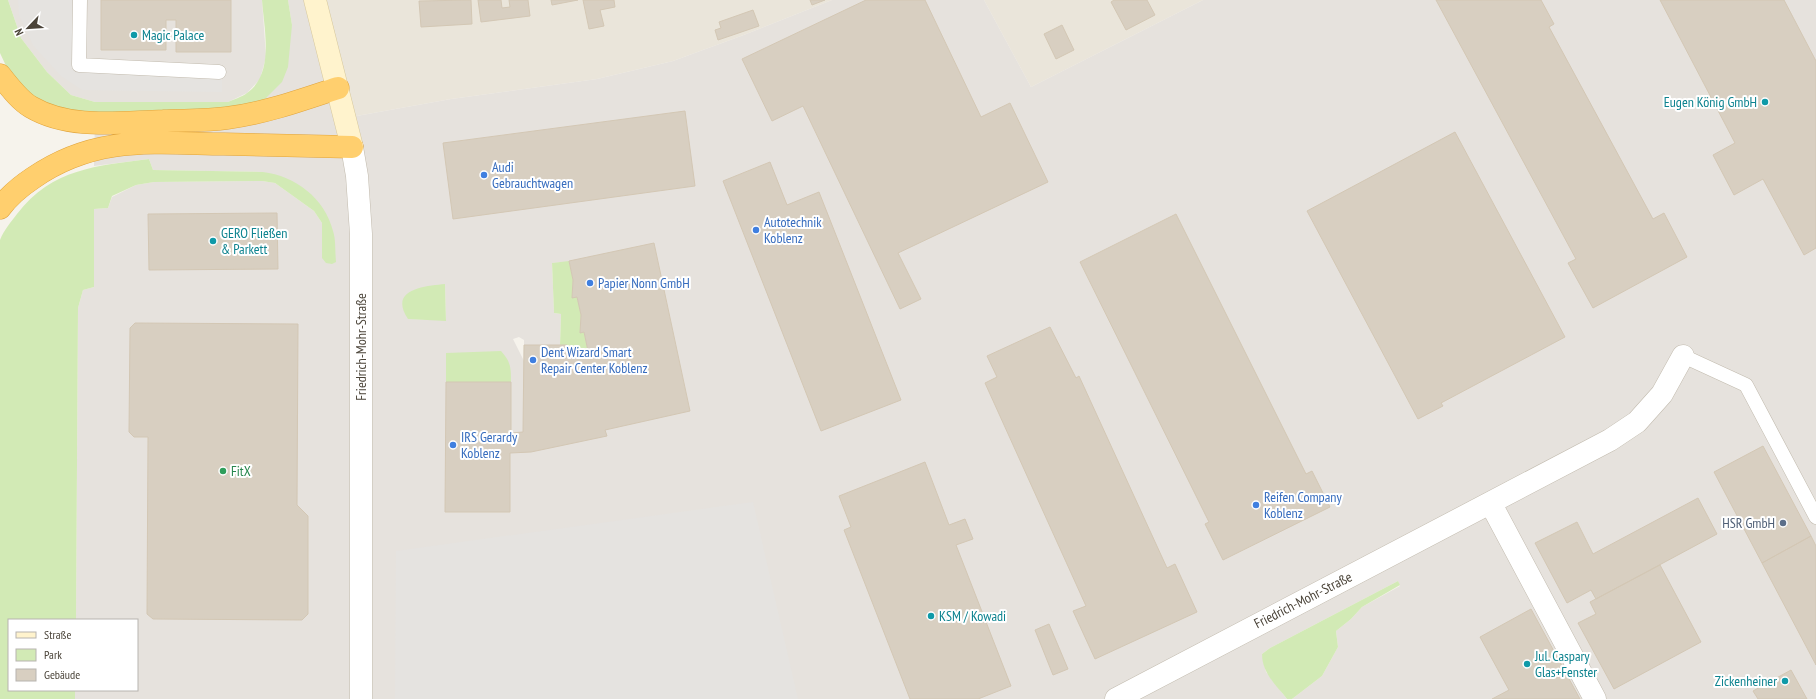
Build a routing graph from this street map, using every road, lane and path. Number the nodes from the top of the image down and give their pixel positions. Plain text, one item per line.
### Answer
1 (80, 0) edge
2 (315, 0) edge
3 (219, 72) dead end
4 (0, 74) edge
5 (338, 88) junction
6 (352, 147) junction
7 (0, 208) edge
8 (1683, 356) joint
9 (1491, 504) junction
10 (1816, 517) edge
11 (361, 699) edge
12 (1116, 699) edge
13 (1595, 699) edge

1 - 3 lane
2 - 5 street, Friedrich-Mohr-Straße
4 - 5 highway
5 - 6 street, Friedrich-Mohr-Straße
6 - 7 highway
6 - 11 street, Friedrich-Mohr-Straße
8 - 9 street, Friedrich-Mohr-Straße
8 - 10 lane
9 - 12 street, Friedrich-Mohr-Straße
9 - 13 street

